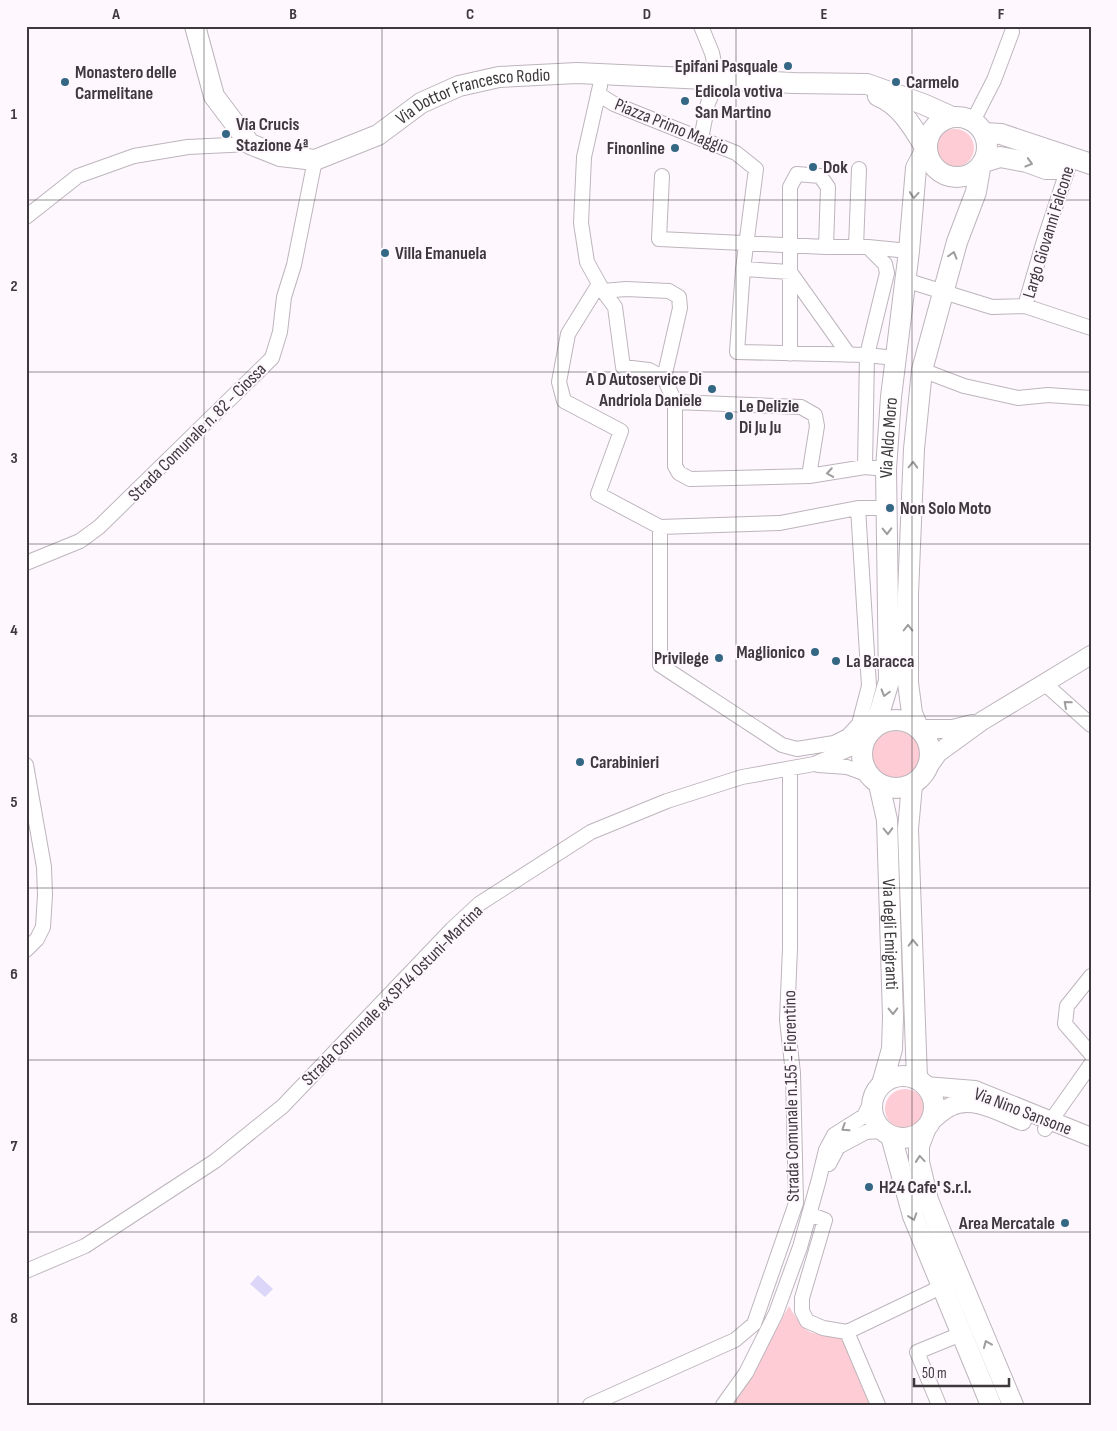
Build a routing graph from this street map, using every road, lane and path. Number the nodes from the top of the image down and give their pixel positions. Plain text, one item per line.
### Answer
1 (195, 26) edge
2 (701, 26) edge
3 (1014, 28) edge
4 (603, 74) junction
5 (718, 80) junction
6 (843, 83) junction
7 (598, 94) junction
8 (952, 117) junction
9 (978, 127) junction
10 (701, 140) junction
11 (250, 144) junction
12 (926, 149) junction
13 (1071, 158) junction
14 (315, 160) junction
15 (1091, 164) edge
16 (982, 165) junction
17 (859, 169) dead end
18 (662, 176) dead end
19 (26, 217) edge
20 (747, 243) junction
21 (791, 245) junction
22 (826, 246) junction
23 (862, 247) junction
24 (909, 251) junction
25 (743, 269) junction
26 (790, 272) junction
27 (905, 280) junction
28 (601, 288) junction
29 (943, 292) junction
30 (1025, 306) junction
31 (1091, 328) edge
32 (790, 354) junction
33 (849, 355) junction
34 (867, 355) junction
35 (896, 358) junction
36 (922, 370) junction
37 (664, 378) junction
38 (1091, 398) edge
39 (675, 402) junction
40 (865, 467) junction
41 (886, 468) junction
42 (809, 476) junction
43 (858, 508) junction
44 (887, 508) junction
45 (660, 527) junction
46 (26, 563) edge
47 (865, 634) junction
48 (888, 639) junction
49 (1091, 655) edge
50 (1044, 684) junction
51 (982, 721) junction
52 (1091, 725) edge
53 (919, 728) junction
54 (869, 736) junction
55 (814, 764) junction
56 (26, 766) edge
57 (928, 767) junction
58 (790, 769) junction
59 (874, 780) junction
60 (912, 785) junction
61 (26, 950) edge
62 (1091, 976) edge
63 (1091, 1054) edge
64 (1091, 1064) edge
65 (921, 1083) junction
66 (879, 1088) junction
67 (928, 1125) junction
68 (1048, 1125) junction
69 (887, 1134) junction
70 (1091, 1137) edge
71 (1091, 1148) edge
72 (819, 1179) junction
73 (809, 1214) junction
74 (26, 1271) edge
75 (941, 1287) junction
76 (847, 1332) junction
77 (961, 1334) junction
78 (590, 1405) edge
79 (723, 1405) edge
80 (878, 1405) edge
81 (938, 1405) edge
82 (991, 1405) edge
83 (1013, 1405) edge

1 - 11 main road
2 - 5 street
3 - 9 street
4 - 5 main road, Via Dottor Francesco Rodio
4 - 7 street
4 - 14 main road, Via Dottor Francesco Rodio
5 - 6 main road, Via Dottor Francesco Rodio
5 - 10 street
6 - 8 main road, Via Dottor Francesco Rodio
6 - 12 main road, Via Dottor Francesco Rodio
7 - 10 street, Piazza Primo Maggio
7 - 28 street
8 - 9 main road, Via Dottor Francesco Rodio
8 - 12 main road
9 - 13 main road, Via Dottor Francesco Rodio
9 - 16 main road
10 - 20 street, Piazza Primo Maggio
11 - 14 main road, Via Dottor Francesco Rodio
11 - 19 street
12 - 16 main road, Via Dottor Francesco Rodio
12 -> 24 main road, Via Aldo Moro
13 - 15 main road, Via Dottor Francesco Rodio
16 -> 13 main road, Via Dottor Francesco Rodio
13 - 30 street, Largo Giovanni Falcone
14 - 46 street, Strada Comunale n. 82 - Ciossa
29 -> 16 main road, Via Aldo Moro
17 - 23 street
18 - 20 street
20 - 21 street
20 - 25 street, Piazza Primo Maggio
21 - 22 street
21 - 22 street
21 - 26 street
22 - 23 street
23 - 24 street
23 - 34 street, Via Aldo Moro
24 - 27 main road, Via Aldo Moro
25 - 26 street
25 - 32 street, Piazza Primo Maggio
26 - 32 street
26 - 33 street
27 - 29 street
27 - 35 main road, Via Aldo Moro
28 - 37 street
28 - 37 street
28 - 45 street
29 - 30 street
29 - 36 main road, Via Aldo Moro
30 - 31 street
32 - 33 street, Piazza Primo Maggio
33 - 34 street, Piazza Primo Maggio
34 - 35 street, Piazza Primo Maggio
34 - 40 street, Via Aldo Moro
35 - 41 main road, Via Aldo Moro
36 - 38 street
53 -> 36 main road, Via Aldo Moro
37 - 39 street
39 - 42 street
39 - 42 street
40 - 41 street
40 -> 42 street
41 - 44 main road, Via Aldo Moro
43 - 44 street
43 - 45 street
43 - 47 street
44 -> 48 main road, Via Aldo Moro
45 - 47 street
47 - 48 street
48 -> 54 main road, Via Aldo Moro
49 - 50 street
50 - 51 street
52 -> 50 street
51 - 53 street
51 - 57 street
53 - 54 main road
53 - 57 main road
54 - 55 street, Strada Comunale ex SP14 Ostuni-Martina
54 - 59 main road
55 - 58 street, Strada Comunale ex SP14 Ostuni-Martina
55 - 59 street, Strada Comunale ex SP14 Ostuni-Martina
56 - 61 street
57 - 60 main road
58 - 74 street, Strada Comunale ex SP14 Ostuni-Martina
58 - 78 street, Strada Comunale n.155 - Fiorentino
59 - 60 main road
59 -> 66 main road, Via degli Emigranti
65 -> 60 main road, Via degli Emigranti
62 - 63 street
64 - 68 street
65 - 66 main road
65 - 67 main road, Via degli Emigranti
65 - 68 street, Via Nino Sansone
66 - 69 main road, Via degli Emigranti
66 -> 72 street
67 - 68 street, Via Nino Sansone
67 - 69 main road
83 -> 67 main road, Via degli Emigranti
68 - 70 street, Via Nino Sansone
68 - 71 street, Via Nino Sansone
69 - 72 street
69 -> 75 main road, Via degli Emigranti
72 - 73 street
73 - 76 street
73 - 79 street
75 - 76 street
75 - 77 main road, Via degli Emigranti
76 - 80 street
77 - 81 street
77 - 82 main road, Via degli Emigranti

